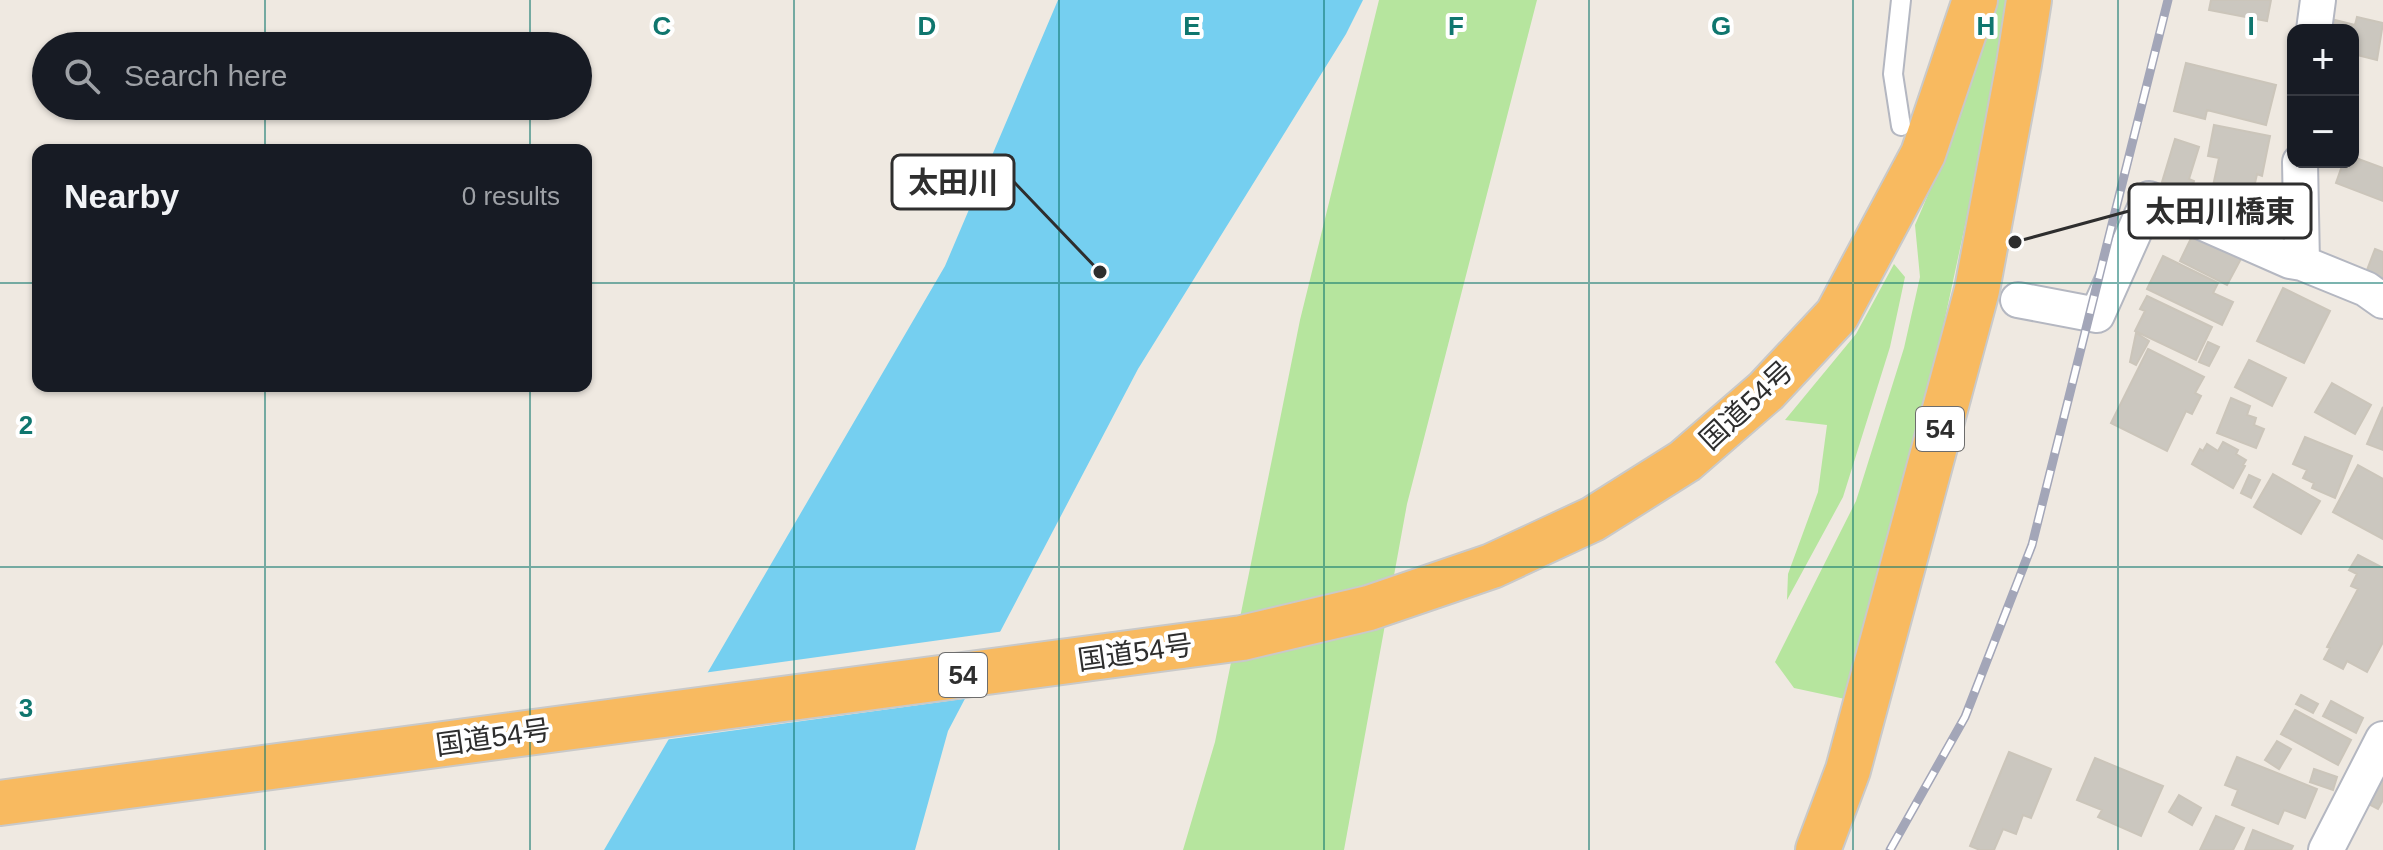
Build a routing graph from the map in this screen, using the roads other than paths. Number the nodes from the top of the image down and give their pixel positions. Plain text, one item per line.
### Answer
1 (1901, 0) edge
2 (1975, 0) edge
3 (2029, 0) edge
4 (2318, 0) edge
5 (2315, 24) edge
6 (1901, 126) dead end
7 (2300, 168) edge
8 (2302, 263) junction
9 (2018, 300) dead end
10 (2383, 301) edge
11 (2383, 739) edge
12 (0, 803) edge
13 (1818, 850) edge
14 (2326, 850) edge

1 - 6 lane
2 - 12 highway, 国道54号 / 54
3 - 13 highway, 54
4 - 5 street
7 - 8 street
8 - 9 street
8 - 10 street
11 - 14 street

